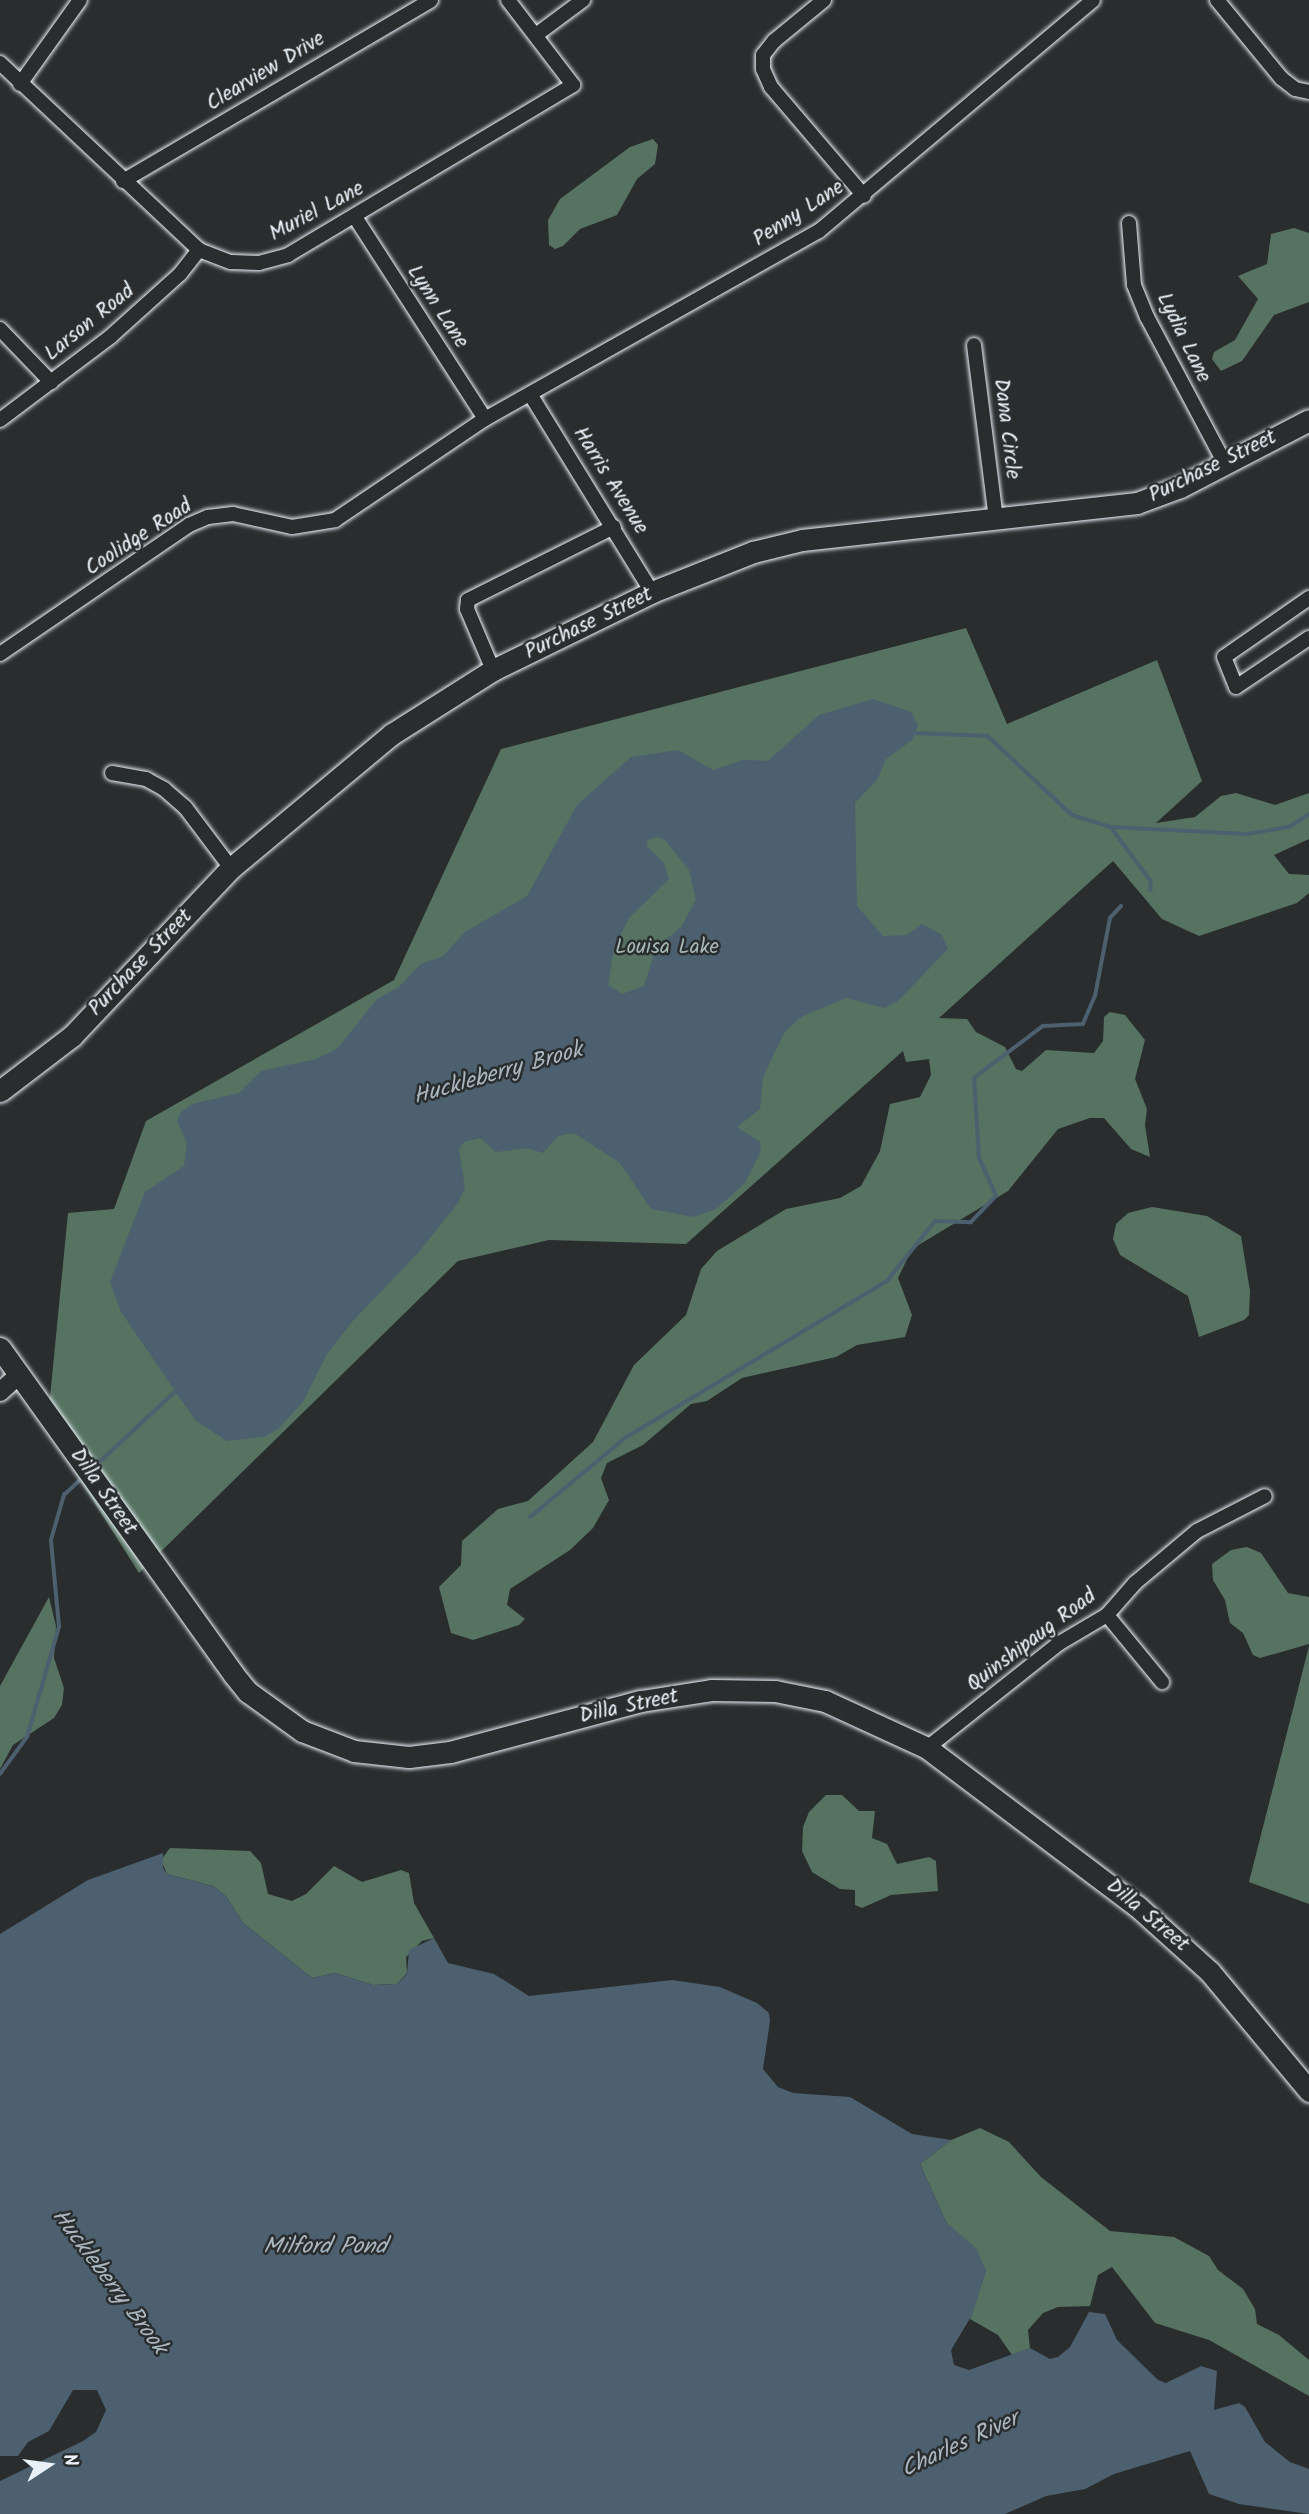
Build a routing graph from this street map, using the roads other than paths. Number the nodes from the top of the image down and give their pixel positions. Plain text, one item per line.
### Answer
1 (80, 0) edge
2 (431, 0) edge
3 (508, 0) edge
4 (583, 0) edge
5 (824, 0) edge
6 (1093, 0) edge
7 (1217, 0) edge
8 (536, 35) junction
9 (0, 63) edge
10 (20, 83) junction
11 (1309, 92) edge
12 (123, 181) junction
13 (864, 196) junction
14 (355, 217) junction
15 (1129, 223) dead end
16 (199, 250) junction
17 (0, 329) edge
18 (974, 345) dead end
19 (51, 382) junction
20 (530, 394) junction
21 (485, 419) junction
22 (0, 420) edge
23 (1309, 420) edge
24 (1224, 464) junction
25 (996, 519) junction
26 (614, 527) junction
27 (652, 592) junction
28 (1309, 598) edge
29 (1309, 638) edge
30 (0, 654) edge
31 (493, 670) junction
32 (112, 773) dead end
33 (231, 868) junction
34 (0, 1091) edge
35 (0, 1348) edge
36 (19, 1375) junction
37 (0, 1392) edge
38 (1265, 1496) dead end
39 (1107, 1615) junction
40 (1162, 1682) dead end
41 (927, 1748) junction
42 (1309, 2091) edge

1 - 10 street
2 - 12 street, Clearview Drive
3 - 8 street
4 - 8 street
5 - 13 street
6 - 13 street, Penny Lane
7 - 11 street
8 - 14 street, Muriel Lane
9 - 10 street, Muriel Lane
10 - 12 street, Muriel Lane
12 - 16 street, Muriel Lane
13 - 20 street, Penny Lane
14 - 16 street, Muriel Lane
14 - 21 street, Lynn Lane
15 - 24 street, Lydia Lane
16 - 19 street, Larson Road
17 - 19 street
18 - 25 street, Dana Circle
19 - 22 street, Larson Road
20 - 21 street, Coolidge Road
20 - 26 street, Harris Avenue
21 - 30 street, Coolidge Road
23 - 24 main road, Purchase Street
24 - 25 main road, Purchase Street
25 - 27 main road, Purchase Street
26 - 27 street, Harris Avenue
26 - 31 street
27 - 31 main road, Purchase Street
28 - 29 street
31 - 33 main road, Purchase Street
32 - 33 street
33 - 34 main road, Purchase Street
35 - 36 main road, Dilla Street
36 - 37 street
36 - 41 main road, Dilla Street
38 - 39 street, Quinshipaug Road
39 - 40 street
39 - 41 street, Quinshipaug Road
41 - 42 main road, Dilla Street

